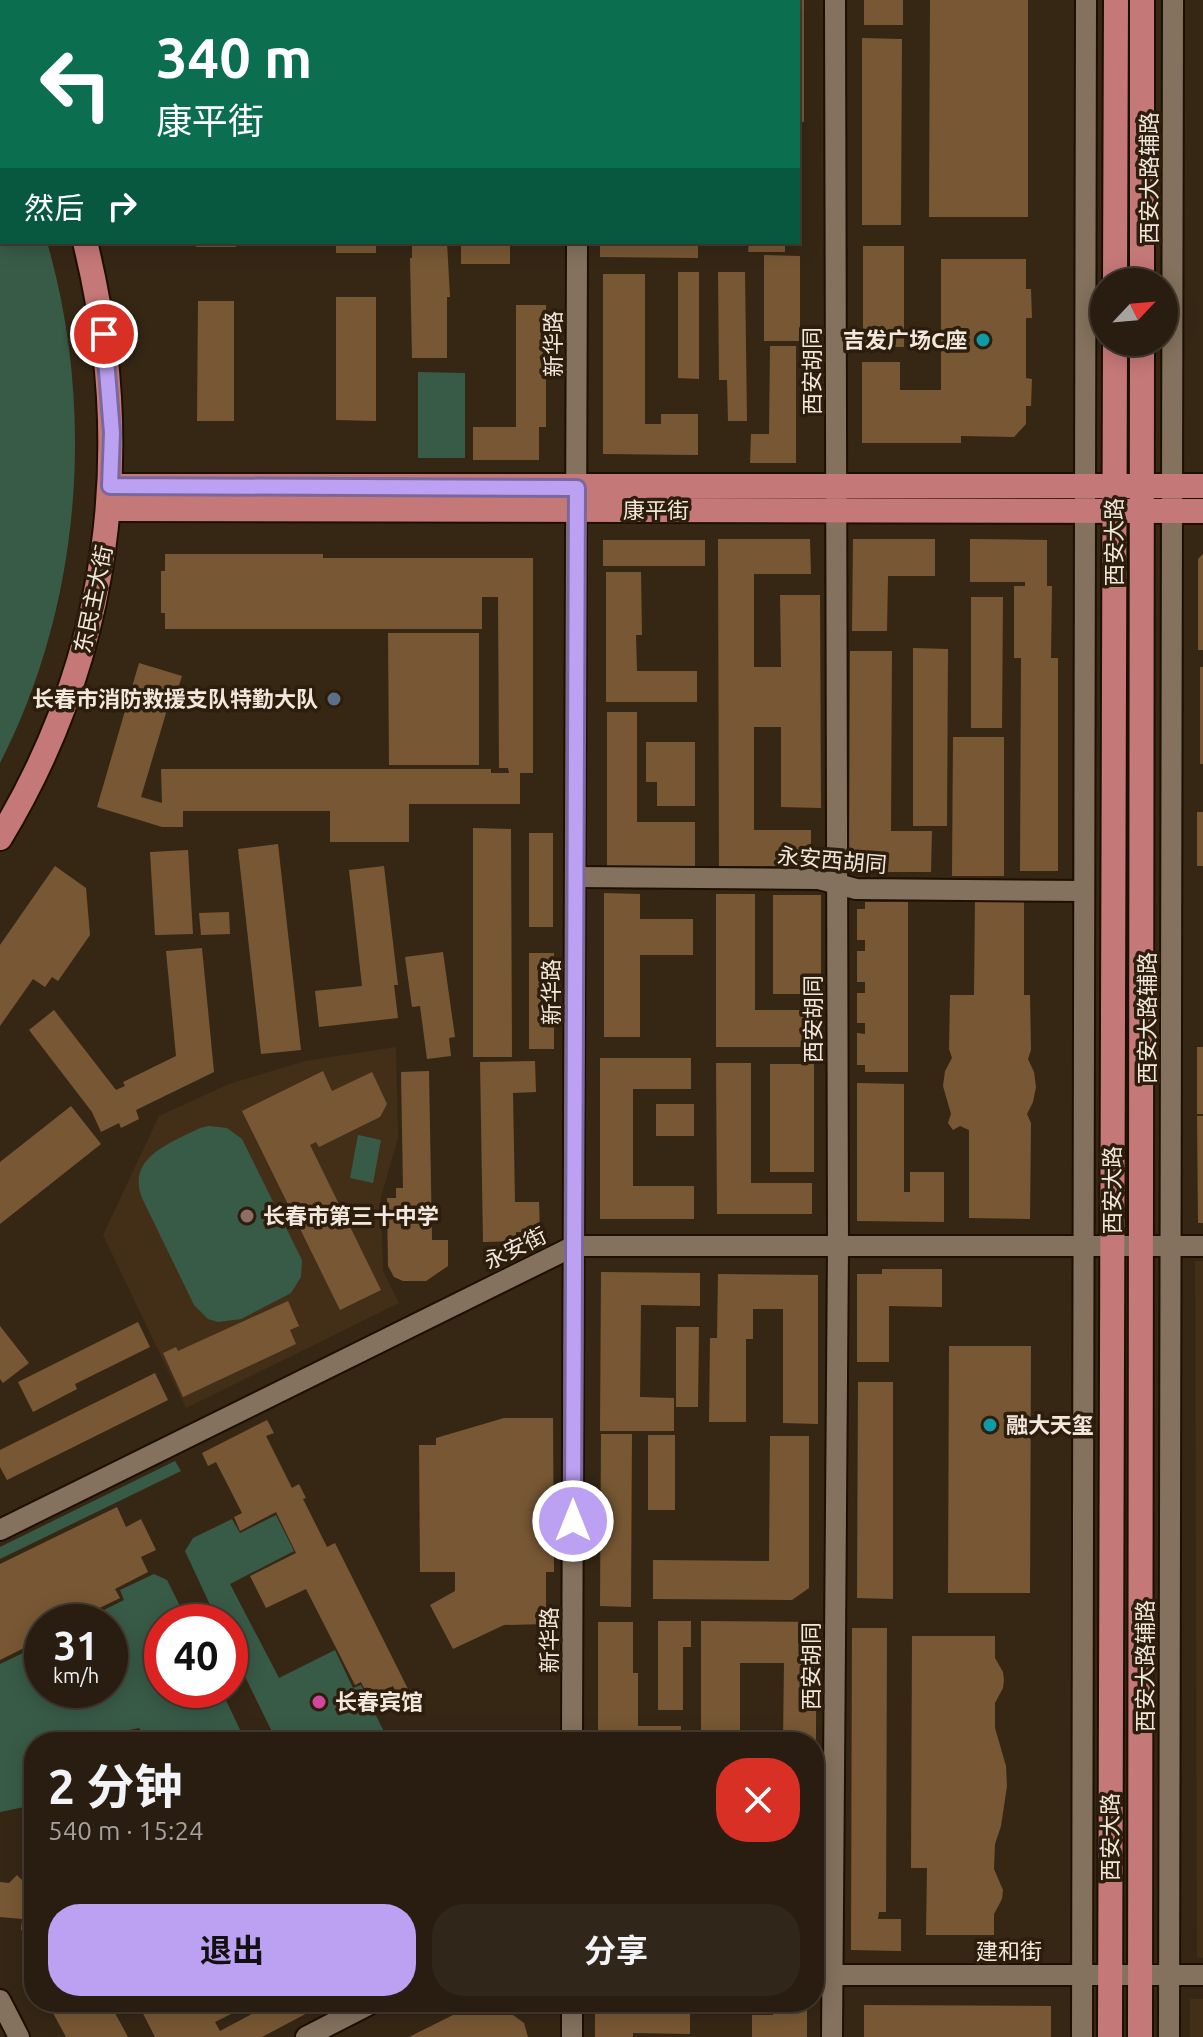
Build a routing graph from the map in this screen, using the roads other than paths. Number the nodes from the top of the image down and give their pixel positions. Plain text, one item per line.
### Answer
1 (835, 0) edge
2 (1086, 0) edge
3 (1116, 0) edge
4 (1142, 0) edge
5 (1173, 0) edge
6 (86, 244) edge
7 (577, 244) edge
8 (1115, 268) edge
9 (1142, 268) edge
10 (1115, 356) edge
11 (1142, 356) edge
12 (1085, 486) junction
13 (1114, 486) junction
14 (1142, 486) junction
15 (1203, 486) edge
16 (110, 498) junction
17 (836, 498) junction
18 (1172, 498) junction
19 (577, 499) junction
20 (1085, 510) junction
21 (1114, 510) junction
22 (1142, 511) junction
23 (1203, 511) edge
24 (0, 838) edge
25 (576, 877) junction
26 (836, 884) junction
27 (1084, 891) junction
28 (574, 1246) junction
29 (838, 1246) junction
30 (1084, 1246) junction
31 (1112, 1246) junction
32 (1141, 1246) junction
33 (1170, 1246) junction
34 (1203, 1246) edge
35 (0, 1530) edge
36 (572, 1732) edge
37 (824, 1926) edge
38 (824, 1975) edge
39 (1083, 1975) junction
40 (1110, 1975) junction
41 (1140, 1975) junction
42 (1169, 1975) junction
43 (1203, 1975) edge
44 (824, 1982) edge
45 (0, 2000) edge
46 (355, 2012) edge
47 (572, 2012) edge
48 (19, 2037) edge
49 (306, 2037) edge
50 (572, 2037) edge
51 (832, 2037) edge
52 (1082, 2037) edge
53 (1110, 2037) edge
54 (1140, 2037) edge
55 (1169, 2037) edge

1 - 17 street, 西安胡同
2 - 12 street
3 - 8 main road
4 - 9 main road
5 - 18 street, 西安大路辅路
6 - 16 main road, 东民主大街
7 - 19 street, 新华路
10 - 13 main road, 西安大路
11 - 14 main road, 西安大路
12 - 13 main road, 康平街
12 - 17 main road, 康平街
12 - 20 street
13 - 14 main road, 康平街
13 - 21 main road, 西安大路
14 - 18 main road, 康平街
14 - 22 main road, 西安大路
15 - 18 main road, 康平街
16 - 19 main road, 康平街
16 - 24 main road, 东民主大街
17 - 19 main road, 康平街
17 - 20 main road, 康平街
17 - 26 street, 西安胡同
18 - 22 main road, 康平街
18 - 23 main road, 康平街
18 - 33 street, 西安大路辅路
19 - 25 street, 新华路
20 - 21 main road, 康平街
20 - 27 street
21 - 22 main road, 康平街
21 - 31 main road, 西安大路
22 - 32 main road, 西安大路
25 - 26 street, 永安西胡同
25 - 28 street, 新华路
26 - 27 street, 永安西胡同
26 - 29 street, 西安胡同
27 - 30 street
28 - 29 street, 永安街
28 - 35 street, 永安街
28 - 36 street, 新华路
29 - 30 street, 永安街
29 - 37 street, 西安胡同
30 - 31 street, 永安街
30 - 39 street
31 - 32 street, 永安街
31 - 40 main road, 西安大路
32 - 33 street, 永安街
32 - 41 main road, 西安大路
33 - 34 street, 永安街
33 - 42 street, 西安大路辅路
38 - 39 street, 建和街
39 - 40 street, 建和街
39 - 52 street
40 - 41 street, 建和街
40 - 53 main road, 西安大路
41 - 42 street, 建和街
41 - 54 main road, 西安大路
42 - 43 street, 建和街
42 - 55 street, 西安大路辅路
44 - 51 street, 西安胡同
45 - 48 street
46 - 49 street
47 - 50 street

